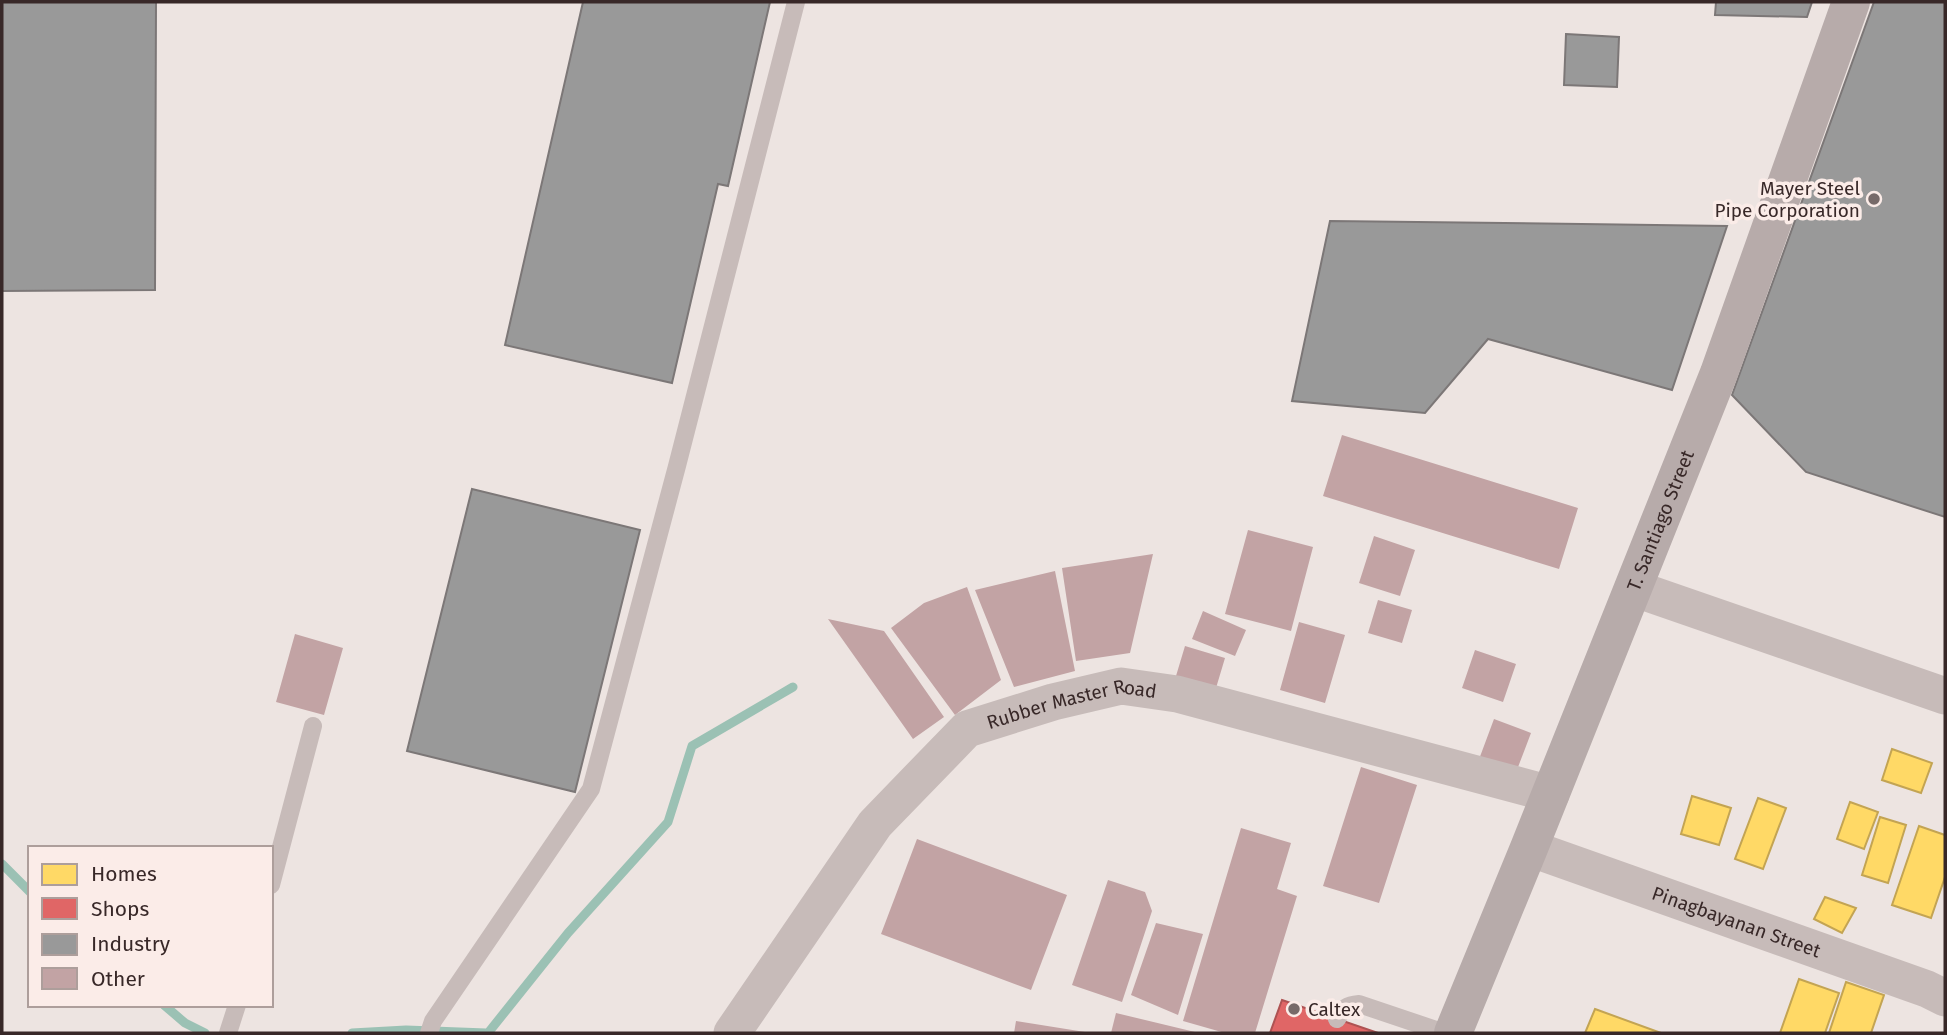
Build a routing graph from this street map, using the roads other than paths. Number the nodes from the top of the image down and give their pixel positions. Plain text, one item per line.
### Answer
1 (796, 2) edge
2 (1851, 2) edge
3 (1633, 588) junction
4 (1945, 696) edge
5 (313, 726) dead end
6 (1551, 794) junction
7 (1529, 848) junction
8 (273, 877) edge
9 (1945, 998) edge
10 (236, 1007) edge
11 (1337, 1019) dead end
12 (431, 1027) edge
13 (229, 1033) edge
14 (732, 1033) edge
15 (1445, 1033) edge
16 (1453, 1033) edge

1 - 12 lane
2 - 3 main road, T. Santiago Street
3 - 4 street
3 - 6 main road, T. Santiago Street
5 - 8 lane
6 - 7 main road, T. Santiago Street
6 - 14 street, Rubber Master Road
7 - 9 street, Pinagbayanan Street
7 - 16 main road, T. Santiago Street
10 - 13 lane
11 - 15 lane

